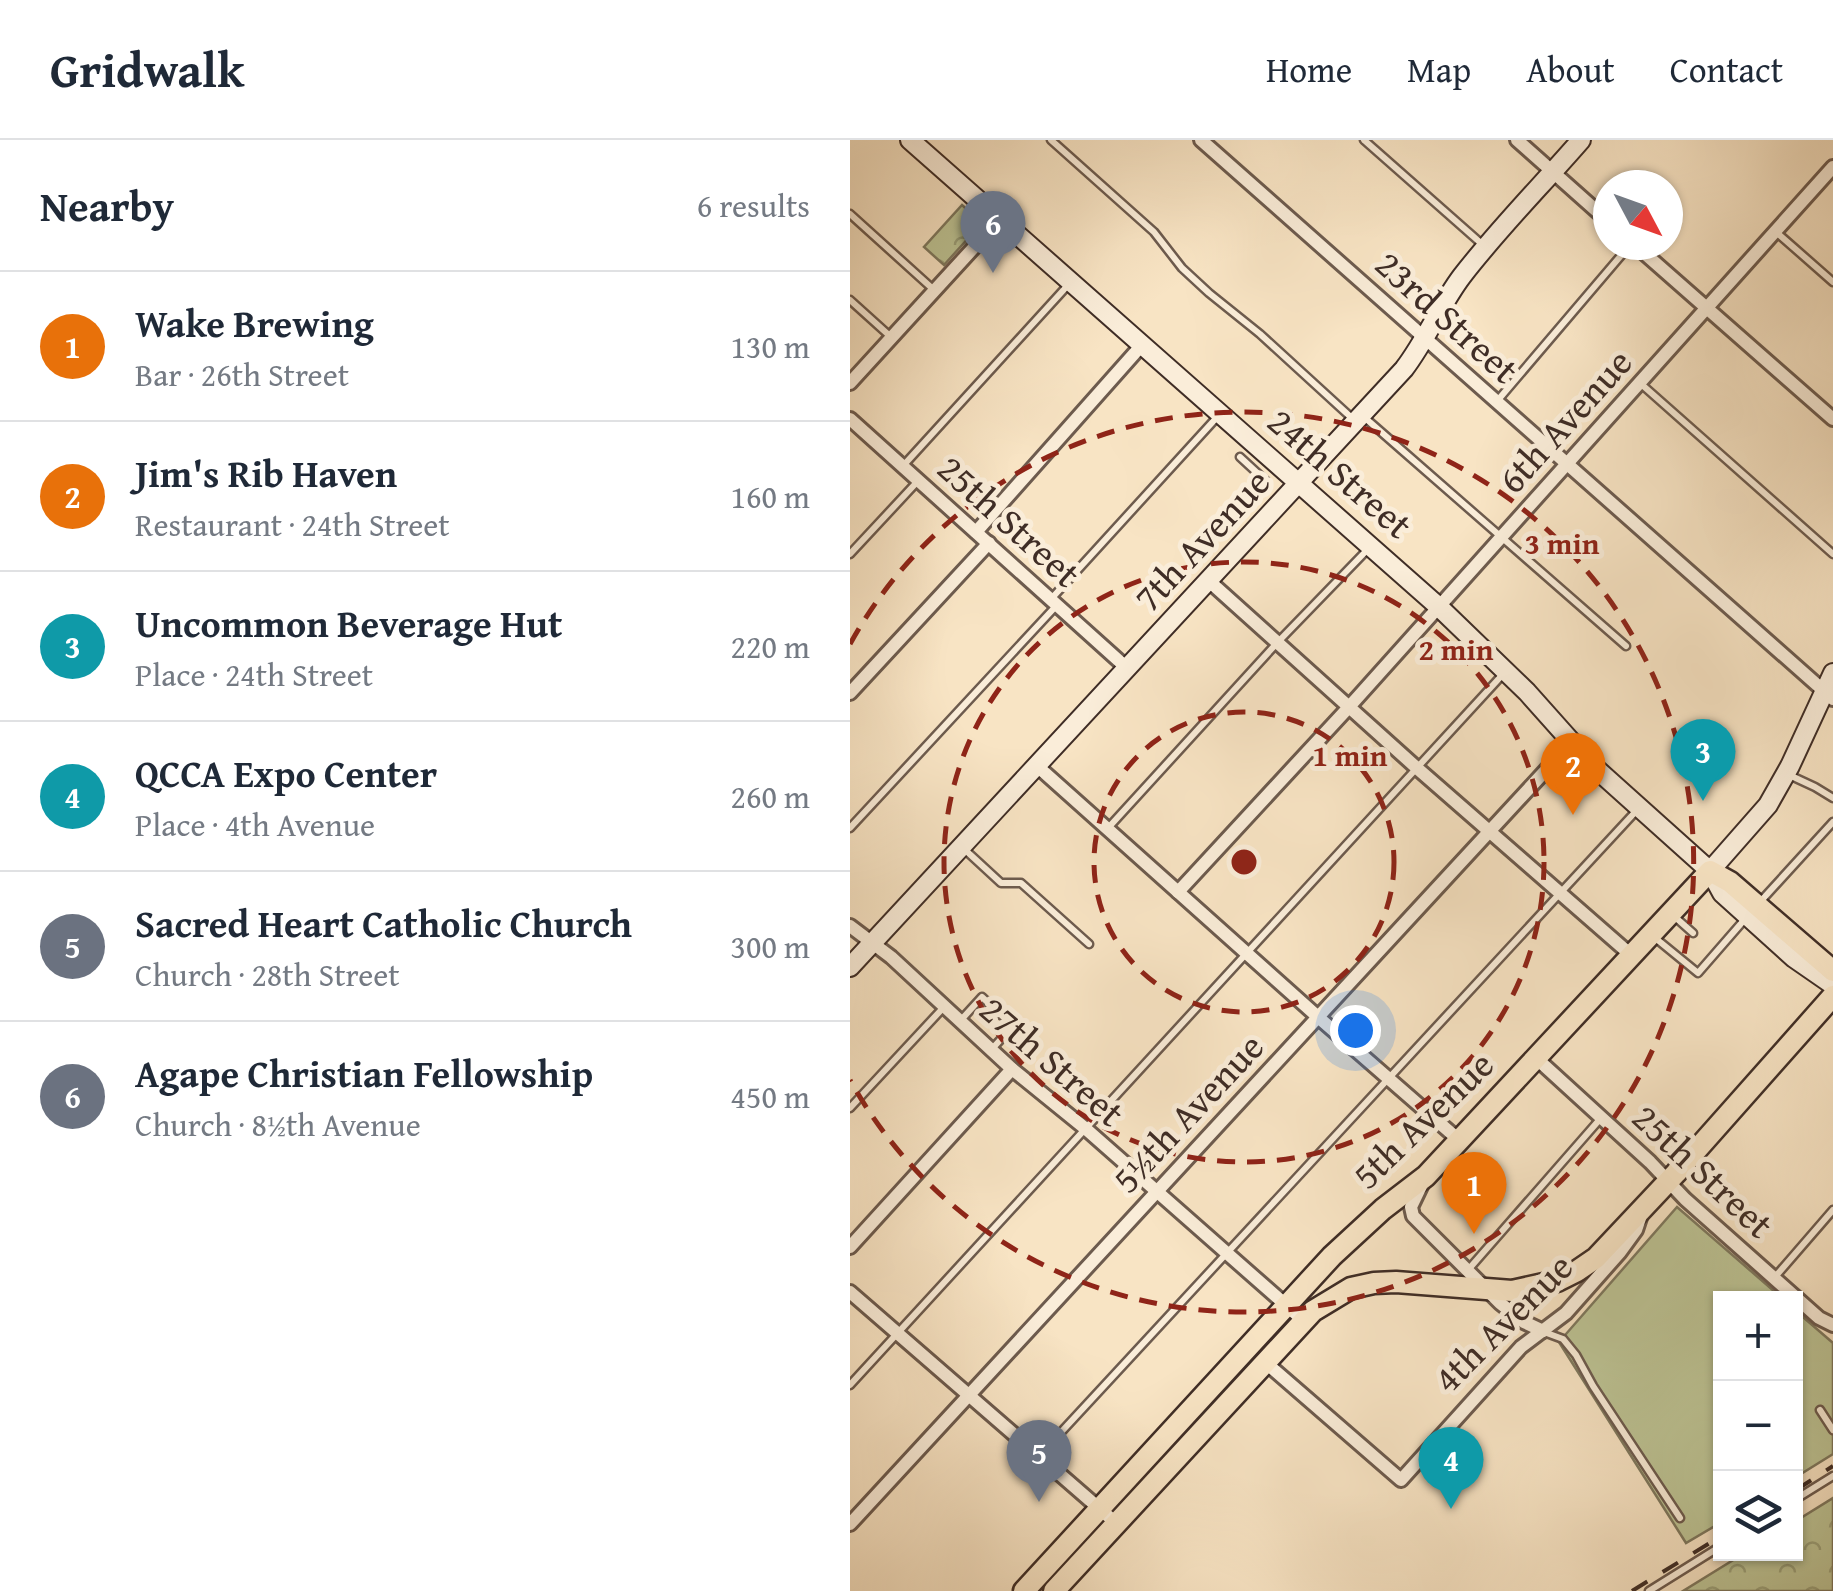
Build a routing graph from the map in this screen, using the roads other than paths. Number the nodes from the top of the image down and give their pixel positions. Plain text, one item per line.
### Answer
1 (910, 140) edge
2 (1051, 140) edge
3 (1201, 140) edge
4 (1364, 140) edge
5 (1517, 140) edge
6 (1582, 140) edge
7 (1833, 167) edge
8 (1553, 172) junction
9 (1593, 208) edge
10 (850, 214) edge
11 (999, 220) junction
12 (1775, 230) junction
13 (1486, 248) junction
14 (1619, 260) edge
15 (1650, 260) edge
16 (1833, 282) edge
17 (1070, 283) junction
18 (935, 291) junction
19 (850, 300) edge
20 (1706, 308) junction
21 (1426, 337) junction
22 (892, 338) junction
23 (1141, 346) junction
24 (850, 383) edge
25 (1640, 383) junction
26 (1496, 402) junction
27 (1219, 414) junction
28 (1359, 418) junction
29 (1833, 418) edge
30 (850, 419) edge
31 (1240, 457) dead end
32 (1568, 463) junction
33 (902, 466) junction
34 (918, 481) junction
35 (1299, 483) junction
36 (1252, 496) dead end
37 (976, 532) junction
38 (1501, 538) junction
39 (988, 543) junction
40 (1371, 546) junction
41 (850, 554) edge
42 (1833, 554) edge
43 (1209, 581) junction
44 (1055, 602) junction
45 (1439, 607) junction
46 (1277, 642) junction
47 (1626, 646) dead end
48 (1128, 668) junction
49 (1506, 671) junction
50 (1833, 672) edge
51 (850, 693) edge
52 (1829, 695) edge
53 (1349, 707) junction
54 (1571, 743) junction
55 (1036, 765) junction
56 (1418, 769) junction
57 (1786, 774) junction
58 (1833, 798) edge
59 (1639, 808) junction
60 (1833, 822) edge
61 (850, 828) edge
62 (1108, 829) junction
63 (1489, 832) junction
64 (961, 846) junction
65 (1710, 872) junction
66 (1178, 892) junction
67 (1561, 893) junction
68 (1752, 911) junction
69 (1670, 913) junction
70 (850, 926) edge
71 (1650, 934) junction
72 (1693, 934) dead end
73 (872, 943) junction
74 (1089, 944) dead end
75 (1249, 953) junction
76 (1631, 955) junction
77 (850, 967) edge
78 (1833, 971) edge
79 (1833, 985) edge
80 (1833, 996) edge
81 (944, 1006) junction
82 (1318, 1017) junction
83 (960, 1021) junction
84 (992, 1050) junction
85 (1536, 1058) junction
86 (1012, 1069) junction
87 (1388, 1078) junction
88 (850, 1108) edge
89 (1602, 1118) junction
90 (1086, 1129) junction
91 (1460, 1140) junction
92 (1426, 1176) junction
93 (1672, 1178) junction
94 (1155, 1192) junction
95 (1644, 1208) junction
96 (1833, 1210) edge
97 (850, 1247) edge
98 (1227, 1254) junction
99 (1468, 1270) junction
100 (1774, 1278) junction
101 (1485, 1289) junction
102 (850, 1292) edge
103 (1286, 1305) junction
104 (1304, 1321) junction
105 (1833, 1324) edge
106 (1543, 1331) junction
107 (898, 1333) junction
108 (1265, 1362) junction
109 (850, 1385) edge
110 (968, 1394) junction
111 (1820, 1410) dead end
112 (1833, 1430) edge
113 (1038, 1456) junction
114 (1833, 1476) edge
115 (1803, 1495) edge
116 (1108, 1516) junction
117 (1680, 1518) dead end
118 (850, 1524) edge
119 (1713, 1550) edge
120 (1024, 1591) edge
121 (1054, 1591) edge
122 (1649, 1591) edge

1 - 11 street, 24th Street
2 - 28 lane
3 - 21 street, 23rd Street
4 - 13 lane
5 - 8 street
6 - 8 street, 7th Avenue
7 - 12 street, 6th Avenue
8 - 9 street
8 - 13 street, 7th Avenue
10 - 18 lane
11 - 17 street, 24th Street
11 - 18 street
12 - 16 lane
12 - 20 street, 6th Avenue
13 - 21 street, 7th Avenue
14 - 26 lane
15 - 20 street
17 - 23 street, 24th Street
17 - 33 lane
18 - 22 street
19 - 22 lane
20 - 25 street, 6th Avenue
20 - 29 street
21 - 26 street, 23rd Street
21 - 28 street, 7th Avenue
22 - 24 street
23 - 27 street, 24th Street
23 - 37 street
25 - 32 street, 6th Avenue
25 - 42 lane
26 - 32 street, 23rd Street
27 - 35 street, 24th Street
27 - 44 lane
28 - 35 street, 7th Avenue
28 - 38 lane
30 - 33 street, 25th Street
31 - 36 lane
32 - 38 street, 6th Avenue
32 - 52 street, 23rd Street
33 - 34 street, 25th Street
34 - 37 street, 25th Street
34 - 41 lane
35 - 40 street, 24th Street
35 - 43 street, 7th Avenue
37 - 39 street, 25th Street
38 - 45 street, 6th Avenue
38 - 47 lane
39 - 44 street, 25th Street
39 - 51 street
40 - 45 street, 24th Street
40 - 46 lane
43 - 46 street
43 - 48 street, 7th Avenue
44 - 48 street, 25th Street
44 - 61 lane
45 - 49 street, 24th Street
45 - 53 street, 6th Avenue
46 - 53 street
46 - 62 lane
48 - 55 street, 7th Avenue
49 - 54 street, 24th Street
49 - 56 lane
50 - 52 street, 5th Avenue
52 - 57 street, 5th Avenue
53 - 56 street
53 - 66 street, 6th Avenue
54 - 59 street, 24th Street
54 - 63 street, 5½th Avenue
55 - 62 street
55 - 64 street, 7th Avenue
56 - 63 street
56 - 75 lane
57 - 58 lane
57 - 65 street, 5th Avenue
59 - 65 street, 24th Street
59 - 67 lane
60 - 68 lane
62 - 66 street
63 - 67 street
63 - 82 street, 5½th Avenue
64 - 73 street, 7th Avenue
64 - 74 lane
65 - 68 main road, 24th Street
65 - 69 main road, 5th Avenue
66 - 75 street
67 - 76 street
67 - 87 lane
68 - 71 lane
68 - 78 main road, 24th Street
68 - 79 street, 24th Street
69 - 71 main road, 5th Avenue
69 - 72 lane
70 - 73 street, 27th Street
71 - 76 main road, 5th Avenue
73 - 77 street, 7th Avenue
73 - 81 street, 27th Street
75 - 82 street
75 - 90 lane
76 - 85 main road, 5th Avenue
80 - 93 main road
81 - 83 street, 27th Street
81 - 88 lane
82 - 87 street
82 - 94 street, 5½th Avenue
83 - 84 street, 27th Street
83 - 84 lane
84 - 86 street, 27th Street
85 - 89 street, 25th Street
85 - 91 main road, 5th Avenue
86 - 90 street, 27th Street
86 - 97 street
87 - 91 street
87 - 98 lane
89 - 93 street, 25th Street
89 - 99 lane
90 - 94 street, 27th Street
90 - 107 lane
91 - 92 main road, 5th Avenue
92 - 99 street
92 - 103 main road, 5th Avenue
93 - 95 main road, 5th Avenue
93 - 100 street, 25th Street
94 - 98 street, 27th Street
94 - 110 street, 5½th Avenue
95 - 101 main road, 5th Avenue
95 - 106 street, 4th Avenue
96 - 100 lane
98 - 103 street, 27th Street
98 - 113 lane
99 - 101 street
100 - 105 street, 25th Street
101 - 104 main road, 5th Avenue
101 - 106 street
102 - 107 street
103 - 104 street, 27th Street
103 - 116 main road, 5th Avenue
104 - 108 main road, 5th Avenue
106 - 108 street, 4th Avenue
106 - 117 lane
107 - 109 lane
107 - 110 street
108 - 116 main road, 5th Avenue
110 - 113 street
110 - 118 street, 5½th Avenue
111 - 112 lane
113 - 116 street
114 - 115 lane
116 - 120 main road, 5th Avenue
116 - 121 main road, 5th Avenue
119 - 122 lane

